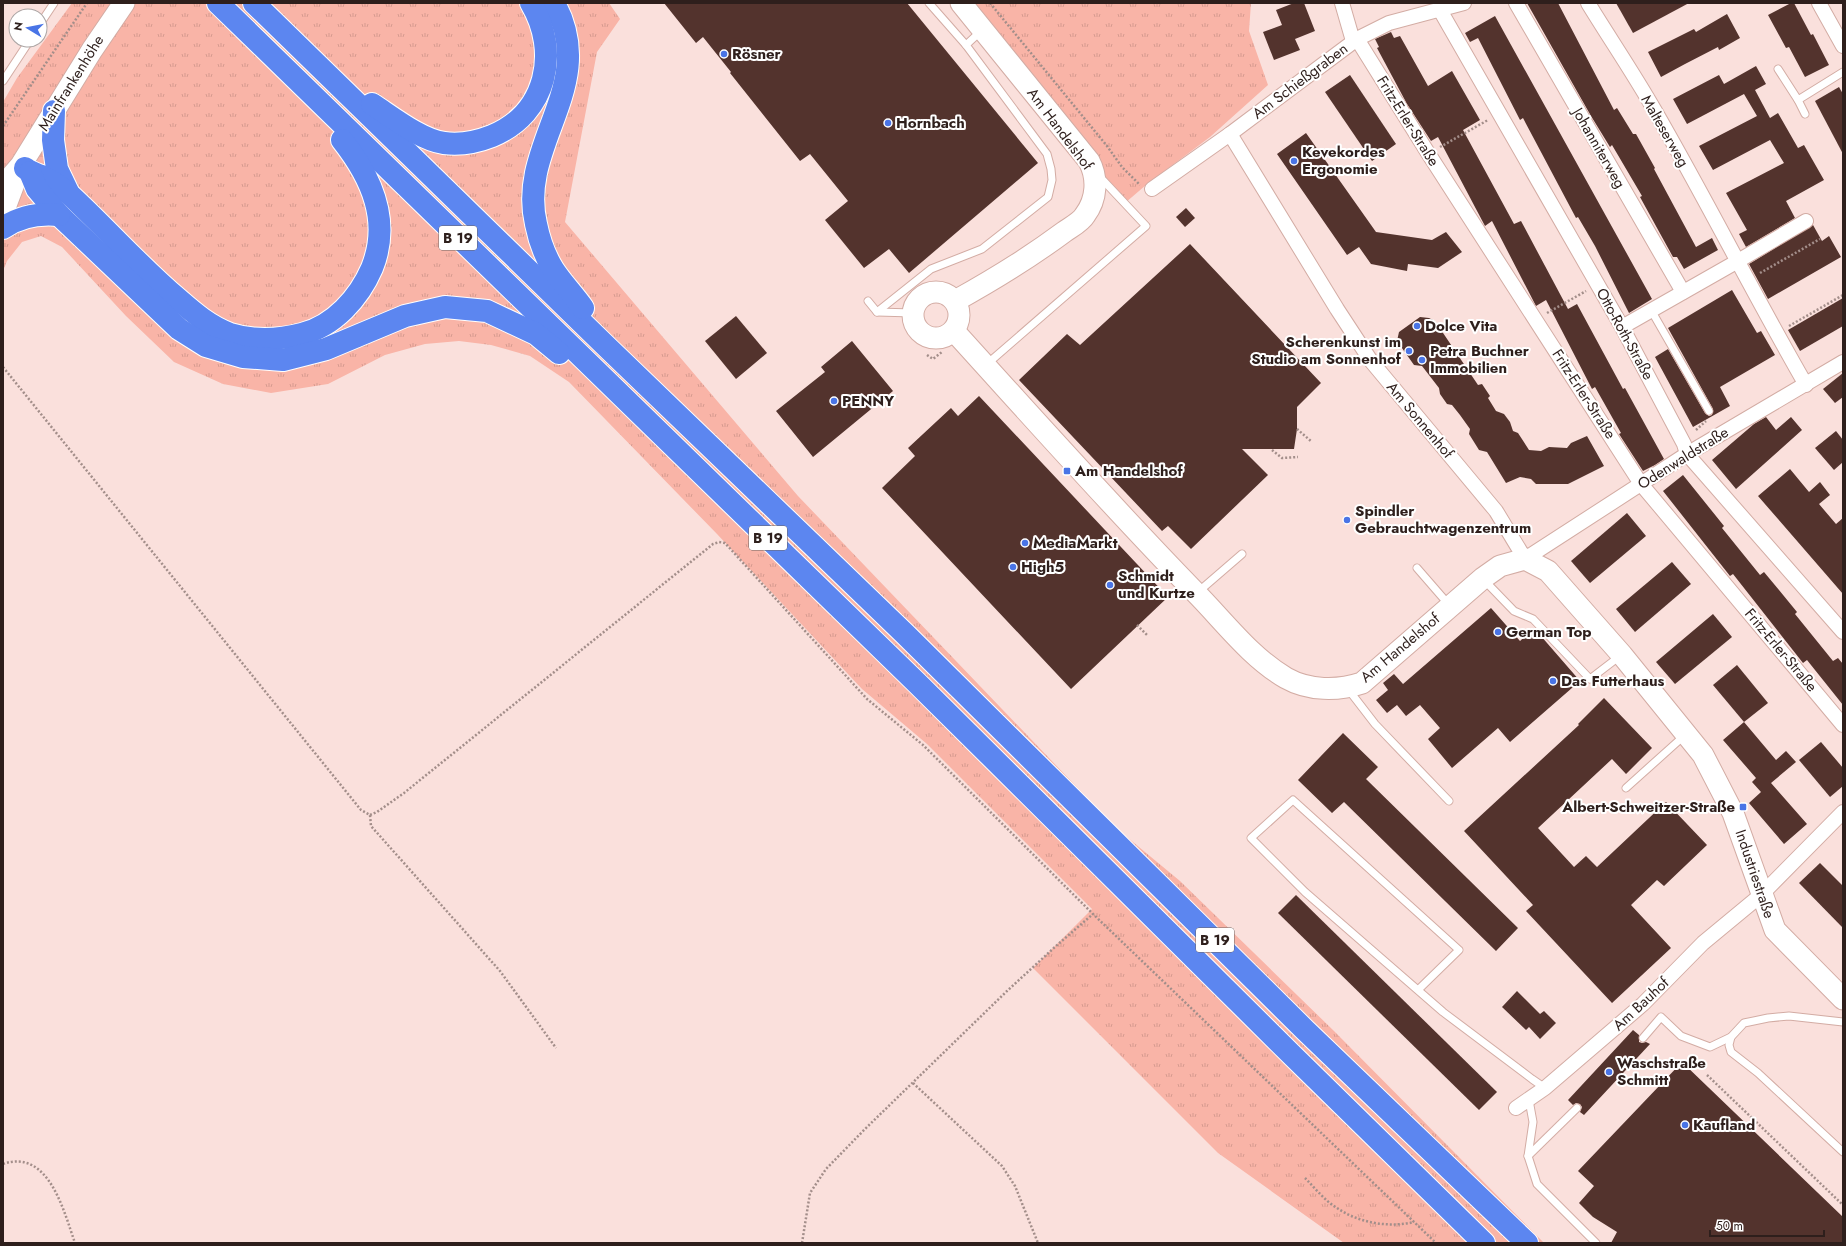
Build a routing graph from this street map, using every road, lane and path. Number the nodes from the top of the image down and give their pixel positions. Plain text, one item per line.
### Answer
1 (54, 3) edge
2 (87, 3) edge
3 (124, 3) edge
4 (218, 3) edge
5 (254, 3) edge
6 (531, 3) edge
7 (554, 3) edge
8 (929, 3) edge
9 (961, 3) edge
10 (990, 3) edge
11 (1342, 3) edge
12 (1464, 3) edge
13 (1516, 3) edge
14 (1588, 3) edge
15 (1819, 3) edge
16 (1440, 10) junction
17 (48, 12) edge
18 (983, 29) junction
19 (1355, 40) junction
20 (966, 45) junction
21 (1843, 46) edge
22 (25, 48) edge
23 (1778, 69) dead end
24 (1843, 72) edge
25 (3, 80) edge
26 (333, 80) junction
27 (299, 83) junction
28 (1798, 100) junction
29 (54, 111) junction
30 (1500, 114) junction
31 (1805, 114) dead end
32 (3, 126) edge
33 (1230, 134) junction
34 (1428, 153) junction
35 (25, 168) junction
36 (1094, 171) junction
37 (3, 186) edge
38 (1152, 189) joint
39 (68, 192) junction
40 (3, 212) edge
41 (59, 215) junction
42 (1806, 220) dead end
43 (3, 228) edge
44 (1820, 239) dead end
45 (1738, 261) junction
46 (1747, 280) junction
47 (1598, 285) junction
48 (1683, 292) junction
49 (1843, 295) edge
50 (868, 301) dead end
51 (955, 301) junction
52 (1652, 310) junction
53 (877, 312) junction
54 (913, 313) junction
55 (1536, 318) junction
56 (1622, 327) junction
57 (954, 331) junction
58 (1776, 334) junction
59 (608, 348) junction
60 (942, 352) dead end
61 (927, 355) dead end
62 (1843, 362) edge
63 (986, 366) junction
64 (3, 367) edge
65 (1806, 384) junction
66 (618, 392) junction
67 (1709, 411) joint
68 (1297, 429) dead end
69 (1312, 442) dead end
70 (1685, 449) junction
71 (1272, 450) dead end
72 (1298, 457) dead end
73 (1641, 484) junction
74 (1242, 554) dead end
75 (1525, 559) junction
76 (1417, 568) dead end
77 (1483, 578) junction
78 (1196, 593) junction
79 (1450, 606) junction
80 (1137, 625) dead end
81 (1843, 632) edge
82 (1148, 636) dead end
83 (1622, 655) junction
84 (1347, 688) junction
85 (1843, 725) edge
86 (1686, 733) junction
87 (1626, 788) dead end
88 (1449, 801) dead end
89 (1843, 812) edge
90 (370, 815) junction
91 (1761, 895) junction
92 (1093, 914) junction
93 (1419, 989) junction
94 (1843, 999) edge
95 (1843, 1022) edge
96 (1730, 1037) junction
97 (1643, 1038) dead end
98 (556, 1048) dead end
99 (1707, 1075) dead end
100 (913, 1084) junction
101 (1545, 1088) junction
102 (1529, 1100) junction
103 (1516, 1108) dead end
104 (1577, 1108) dead end
105 (1843, 1152) edge
106 (1528, 1156) junction
107 (3, 1164) edge
108 (1305, 1178) dead end
109 (1843, 1205) edge
110 (1415, 1222) junction
111 (75, 1243) edge
112 (802, 1243) edge
113 (1038, 1243) edge
114 (1436, 1243) edge
115 (1484, 1243) edge
116 (1528, 1243) edge
117 (1596, 1243) edge

1 - 17 lane
2 - 32 path
3 - 29 street, Mainfrankenhöhe
4 - 27 highway, B 19
5 - 26 highway, B 19
6 - 26 highway
7 - 59 highway
8 - 20 lane
9 - 18 street, Am Handelshof
10 - 38 path
11 - 19 street, Fritz-Erler-Straße
12 - 16 street, Am Schießgraben
13 - 48 street, Johanniterweg
14 - 45 street, Malteserweg
15 - 21 street
16 - 19 street, Am Schießgraben
16 - 30 street, Otto-Roth-Straße
18 - 20 lane
18 - 36 street, Am Handelshof
19 - 33 street, Am Schießgraben
19 - 34 street, Fritz-Erler-Straße
20 - 53 lane
22 - 25 lane
23 - 28 lane
24 - 28 lane
26 - 59 highway, B 19
27 - 39 highway
27 - 66 highway, B 19
28 - 31 lane
29 - 35 street, Mainfrankenhöhe
29 - 39 highway
30 - 34 path
30 - 47 street, Otto-Roth-Straße
33 - 38 street, Am Schießgraben
33 - 75 street, Am Sonnenhof
34 - 55 street, Fritz-Erler-Straße
35 - 37 street, Mainfrankenhöhe
35 - 39 highway
35 - 40 street, Mainfrankenhöhe
35 - 41 highway
36 - 51 street, Am Handelshof
36 - 63 lane
41 - 43 highway
41 - 66 highway
42 - 45 street
44 - 46 path
45 - 46 street, Malteserweg
45 - 48 street
46 - 58 street, Malteserweg
47 - 55 path
47 - 56 street, Otto-Roth-Straße
48 - 52 street
49 - 58 path
50 - 53 lane
51 - 54 street
51 - 57 street
52 - 56 street
52 - 67 lane
53 - 54 lane
54 - 57 street
55 - 73 street, Fritz-Erler-Straße
56 - 70 street, Otto-Roth-Straße
57 - 63 street, Am Handelshof
58 - 65 street, Malteserweg
59 - 116 highway, B 19
60 - 61 path
62 - 65 street, Odenwaldstraße
63 - 78 street, Am Handelshof
64 - 90 path
65 - 70 street, Odenwaldstraße
66 - 115 highway, B 19
67 - 70 path
68 - 69 path
70 - 73 street, Odenwaldstraße
70 - 81 street, Otto-Roth-Straße
71 - 72 path
73 - 75 street, Odenwaldstraße
73 - 85 street, Fritz-Erler-Straße
74 - 78 lane
75 - 77 street, Am Handelshof
75 - 83 street, Industriestraße
76 - 79 lane
77 - 79 street, Am Handelshof
77 - 83 lane
78 - 84 street, Am Handelshof
79 - 84 street, Am Handelshof
80 - 82 path
83 - 86 street, Industriestraße
84 - 88 lane
86 - 87 lane
86 - 91 street, Industriestraße
89 - 91 street
90 - 92 path
90 - 98 path
91 - 94 street, Industriestraße
91 - 101 street, Am Bauhof
92 - 100 path
92 - 110 path
93 - 93 lane
93 - 101 lane
95 - 96 lane
96 - 97 lane
96 - 105 lane
99 - 109 path
100 - 112 path
100 - 113 path
101 - 102 street, Am Bauhof
102 - 103 street, Am Bauhof
102 - 106 lane
104 - 106 lane
106 - 117 lane
107 - 111 path
108 - 110 path
110 - 114 path

